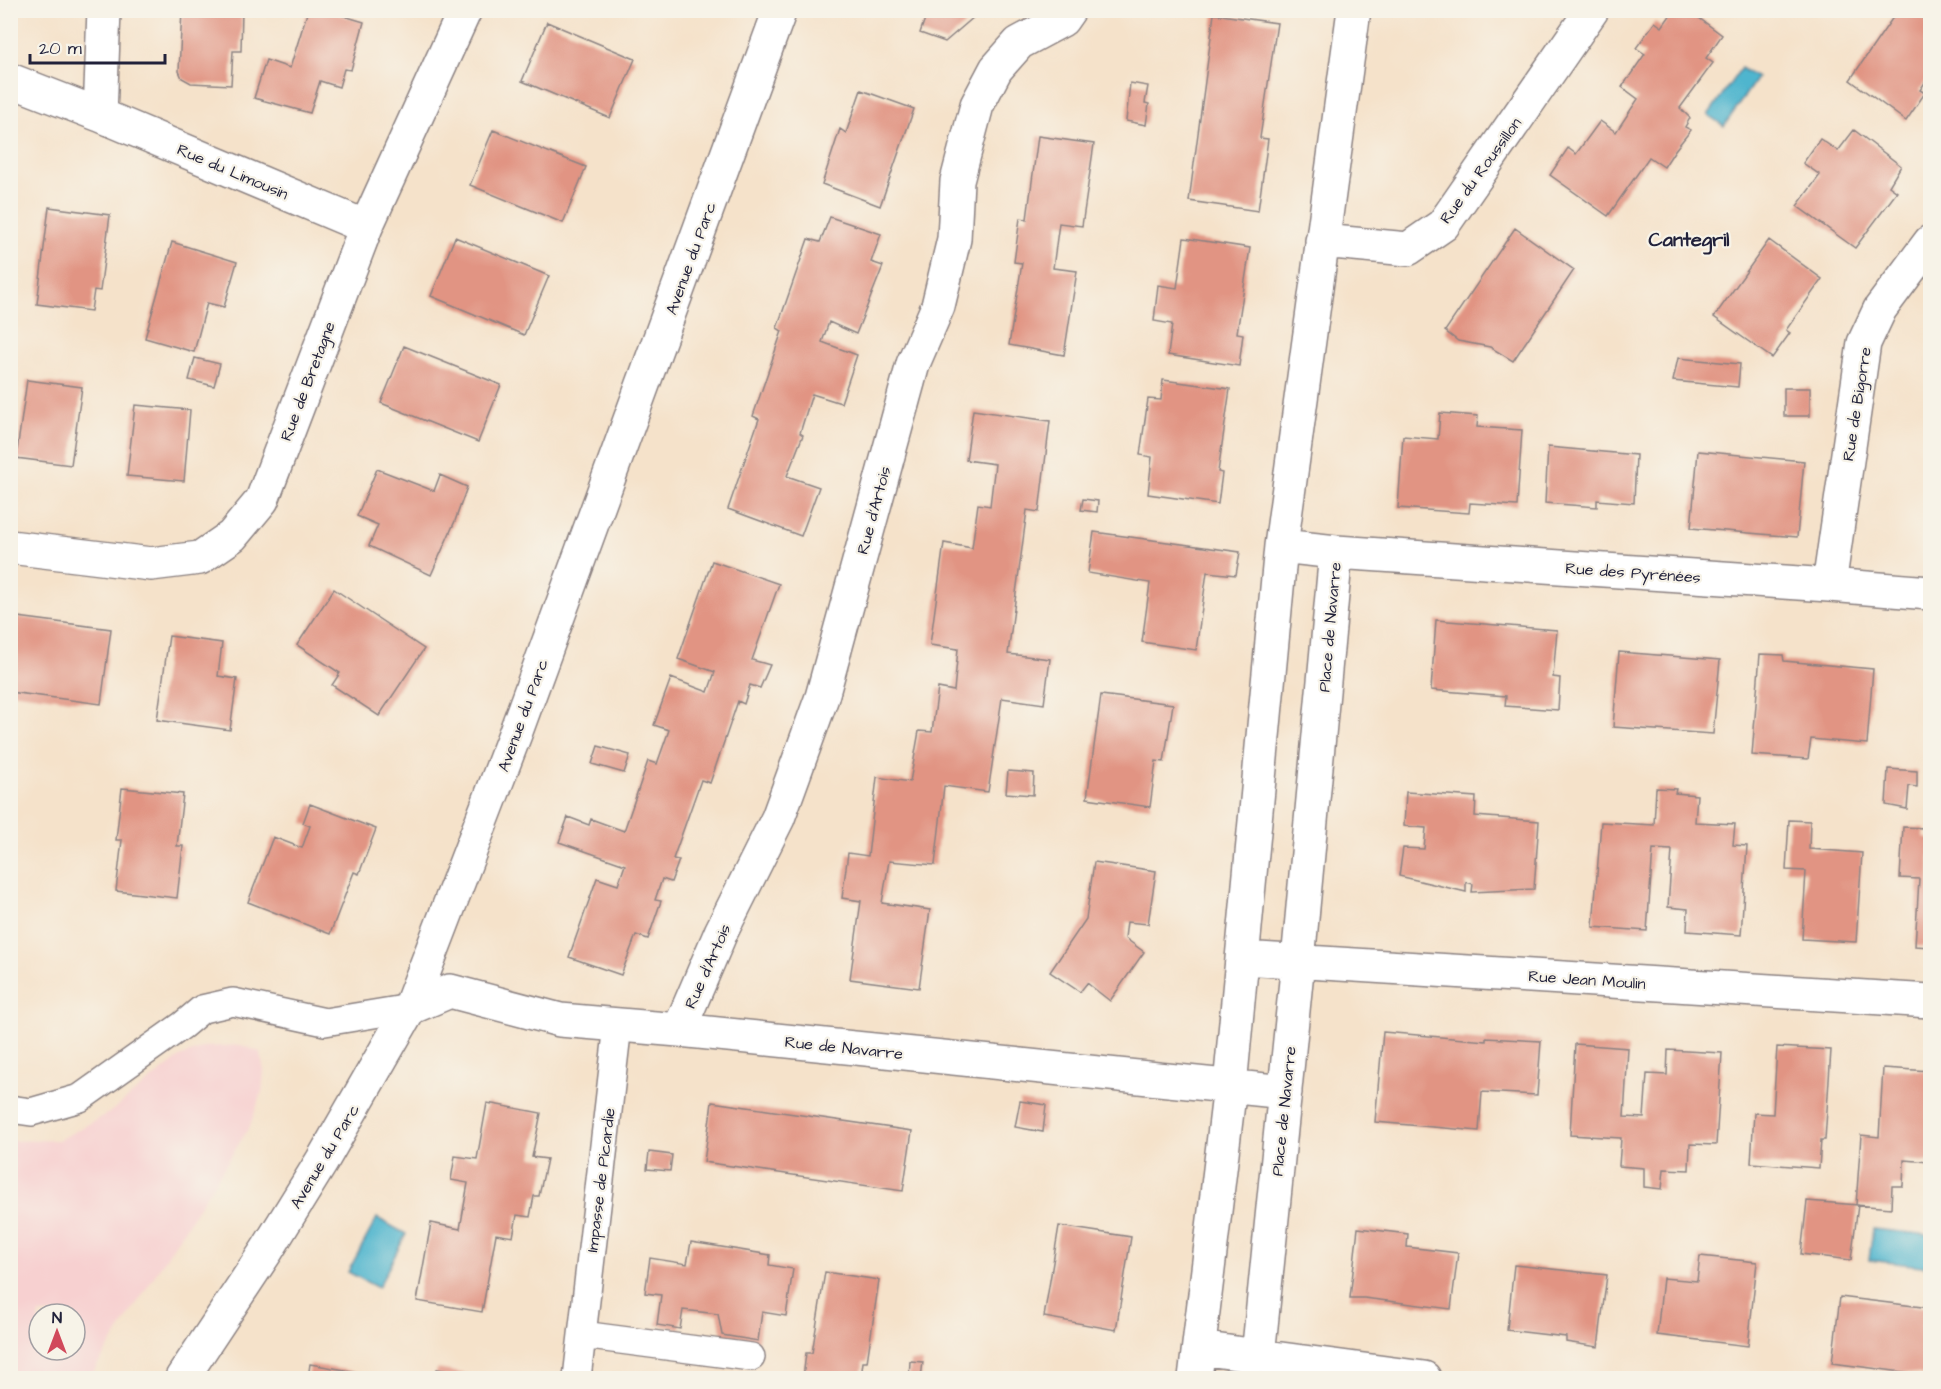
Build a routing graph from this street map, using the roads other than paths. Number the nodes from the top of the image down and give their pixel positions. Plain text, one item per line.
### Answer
1 (104, 10) edge
2 (465, 10) edge
3 (780, 10) edge
4 (1069, 10) edge
5 (1354, 10) edge
6 (1592, 10) edge
7 (10, 80) edge
8 (100, 115) junction
9 (366, 227) junction
10 (1322, 241) junction
11 (1930, 242) edge
12 (1281, 546) junction
13 (10, 547) edge
14 (1336, 552) junction
15 (1829, 585) junction
16 (1930, 593) edge
17 (1243, 958) junction
18 (1298, 961) junction
19 (1930, 1001) edge
20 (410, 1008) junction
21 (618, 1025) junction
22 (679, 1030) junction
23 (1230, 1086) junction
24 (1285, 1092) junction
25 (10, 1109) edge
26 (582, 1335) junction
27 (1258, 1356) junction
28 (751, 1357) dead end
29 (1198, 1363) edge
30 (182, 1378) edge
31 (577, 1378) edge
32 (1425, 1378) edge

1 - 8 street
2 - 9 street, Rue de Bretagne
3 - 20 street, Avenue du Parc
4 - 22 street, Rue d'Artois
5 - 10 street
6 - 10 street, Rue du Roussillon
7 - 8 street, Rue du Limousin
8 - 9 street, Rue du Limousin
9 - 13 street, Rue de Bretagne
10 - 12 street
11 - 15 street, Rue de Bigorre
12 - 14 street, Place de Navarre
12 - 17 street
14 - 15 street, Rue des Pyrénées
14 - 18 street, Place de Navarre
15 - 16 street, Rue des Pyrénées
17 - 18 street, Rue Jean Moulin
17 - 23 street
18 - 19 street, Rue Jean Moulin
18 - 24 street, Place de Navarre
20 - 21 street, Rue de Navarre
20 - 25 lane
20 - 30 street, Avenue du Parc
21 - 22 street, Rue de Navarre
21 - 26 lane, Impasse de Picardie
22 - 23 street, Rue de Navarre
23 - 24 street, Rue de Navarre
23 - 29 street
24 - 27 street, Place de Navarre
26 - 28 lane
26 - 31 lane, Impasse de Picardie
27 - 29 street
27 - 32 street

